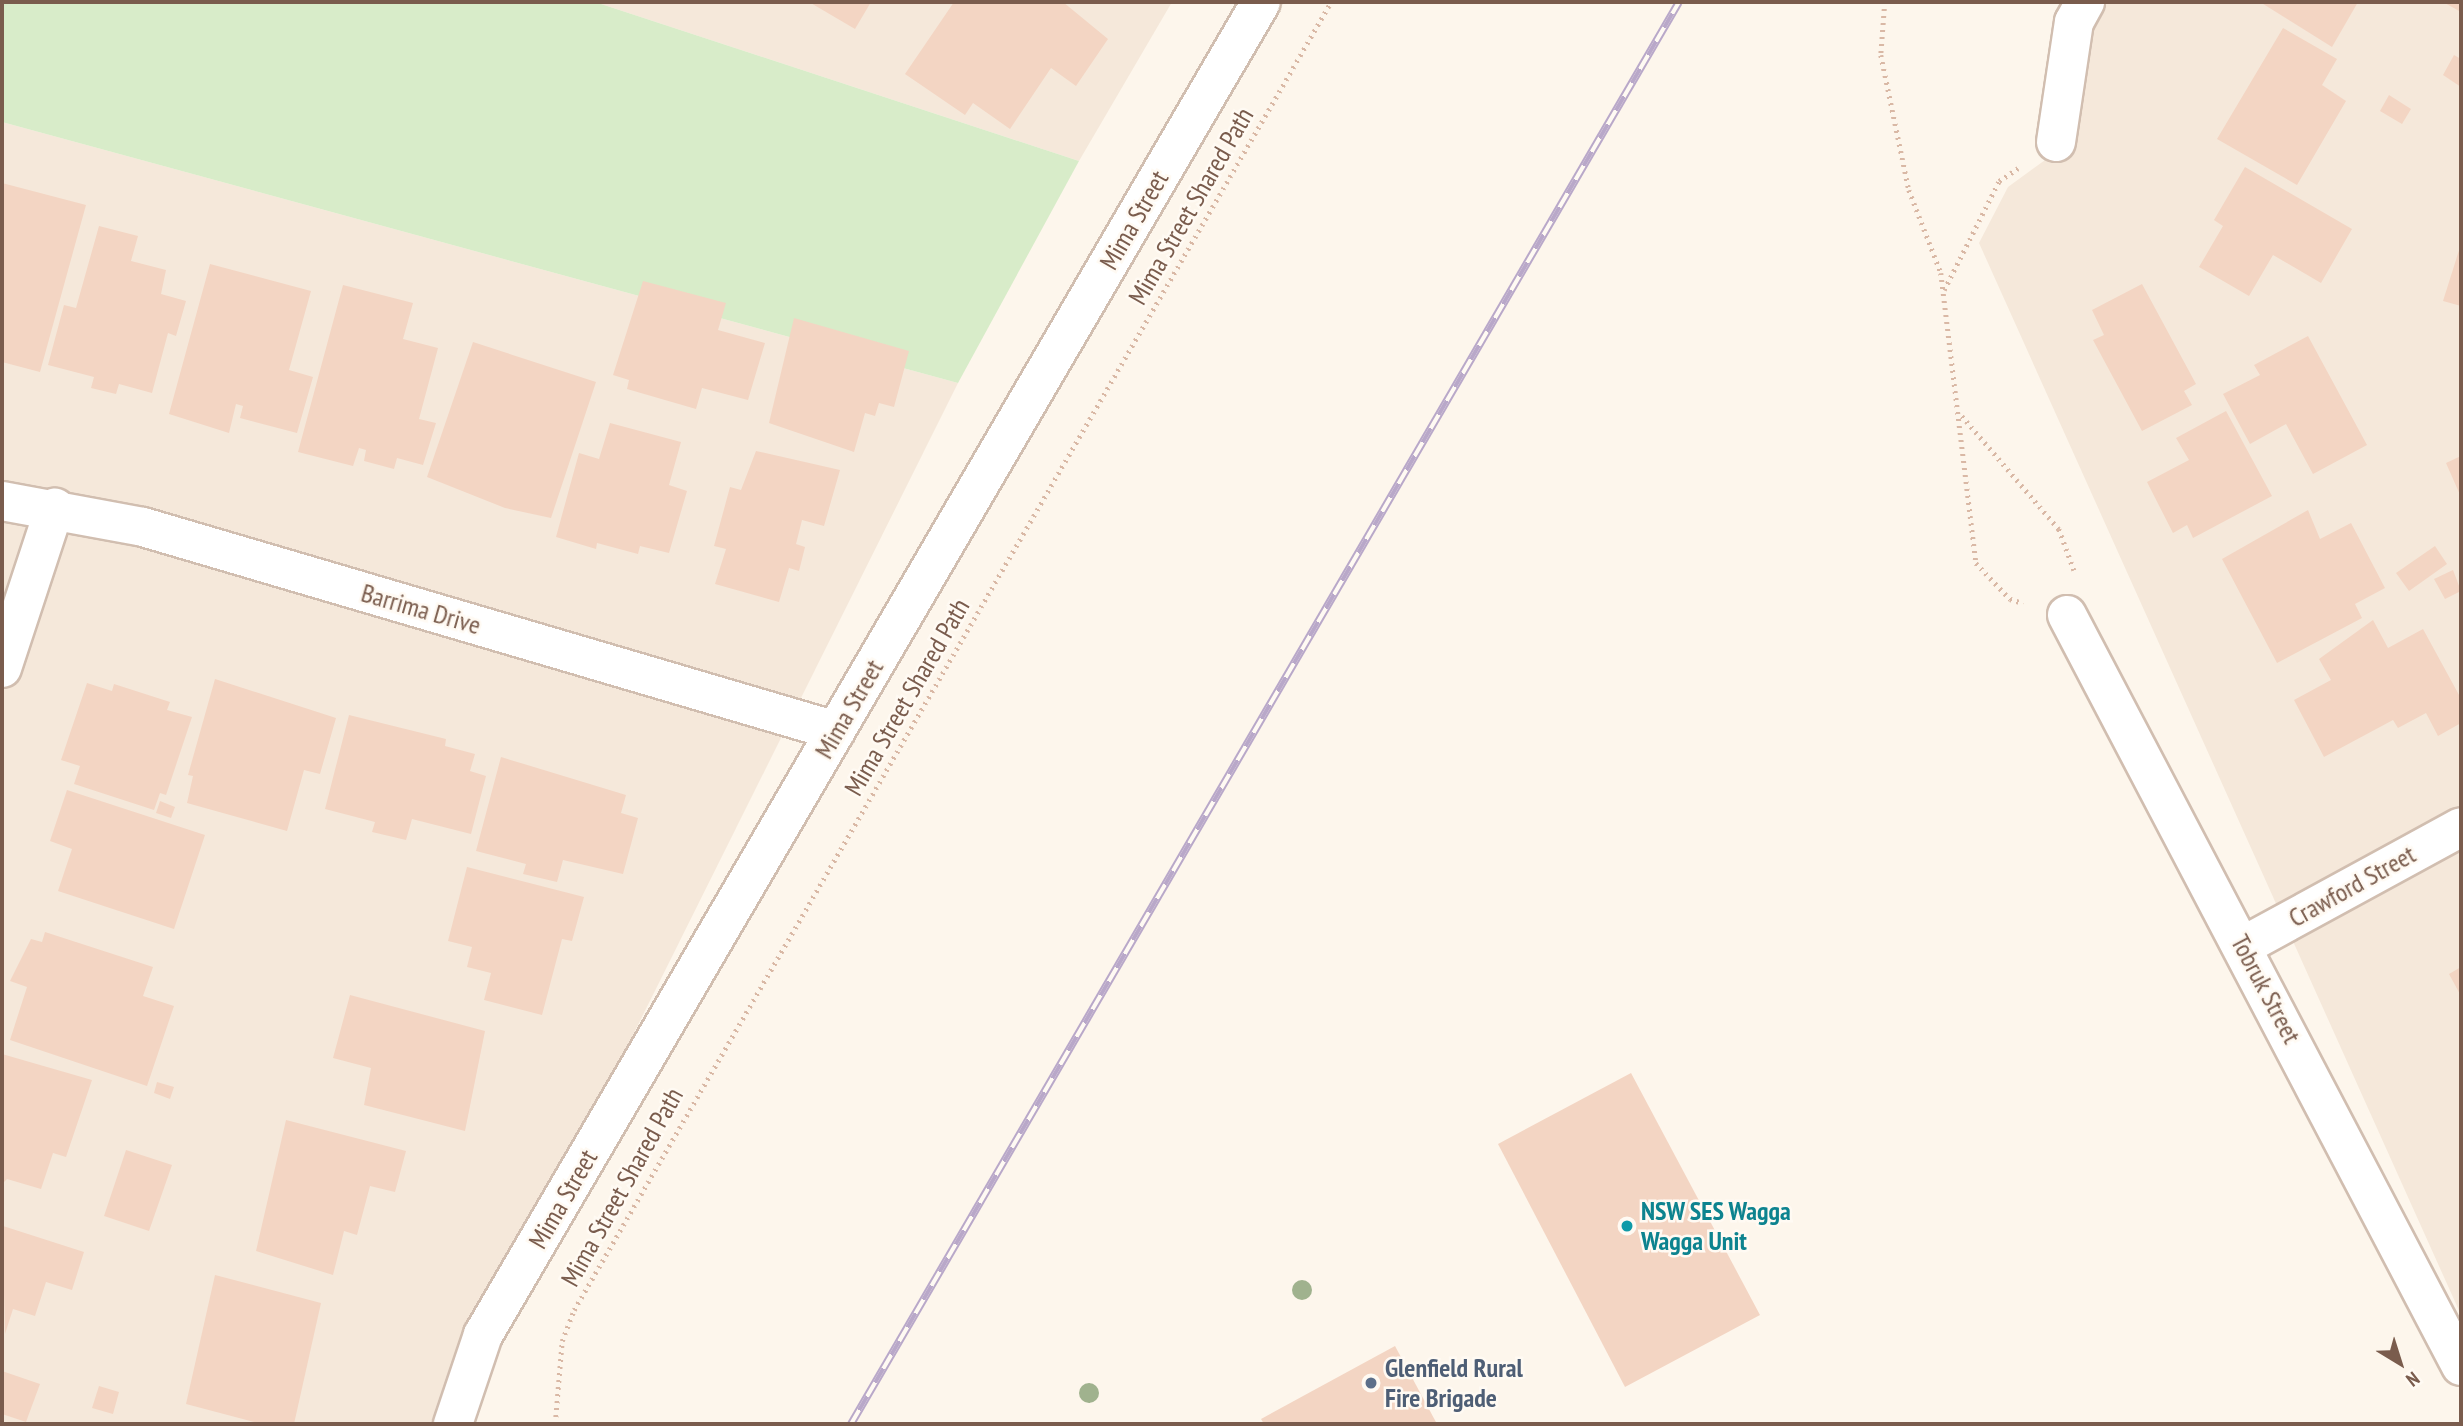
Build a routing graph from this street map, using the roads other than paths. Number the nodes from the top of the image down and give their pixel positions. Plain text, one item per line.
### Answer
1 (1261, 2) edge
2 (2085, 2) edge
3 (2056, 142) road end
4 (2, 500) edge
5 (55, 507) junction
6 (2067, 615) road end
7 (2, 668) edge
8 (836, 731) junction
9 (2461, 827) edge
10 (2244, 946) junction
11 (2461, 1366) edge
12 (453, 1424) edge

1 - 8 street, Mima Street
2 - 3 street
4 - 5 street, Barrima Drive
5 - 7 street
5 - 8 street, Barrima Drive
6 - 10 street, Tobruk Street
8 - 12 street, Mima Street
9 - 10 street, Crawford Street
10 - 11 street, Tobruk Street

